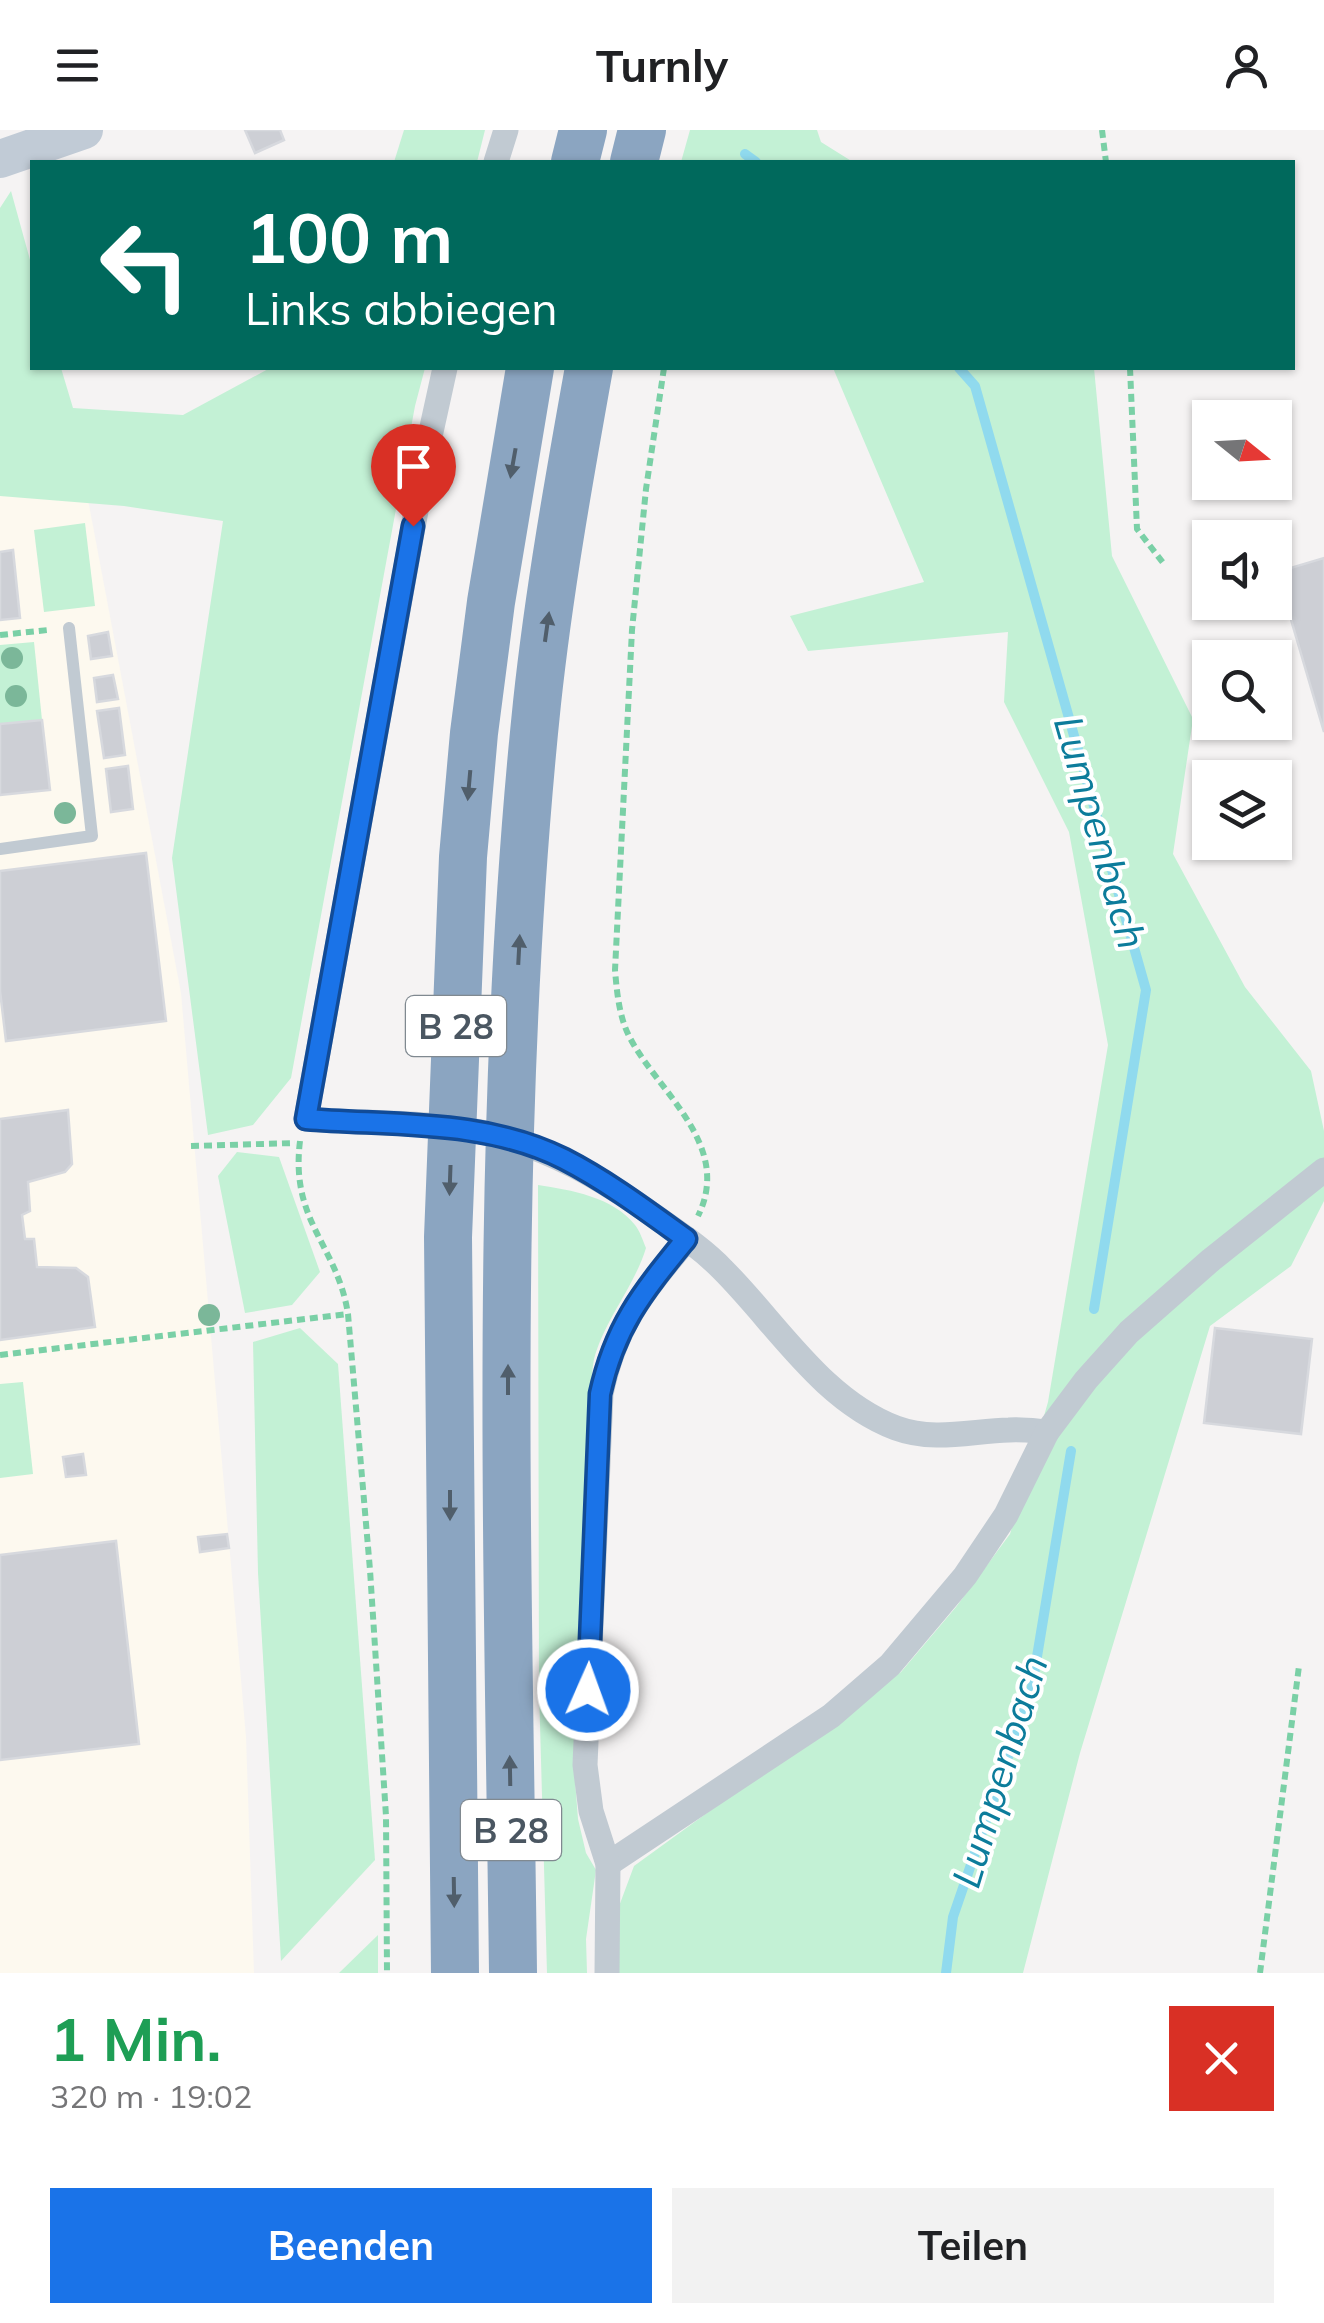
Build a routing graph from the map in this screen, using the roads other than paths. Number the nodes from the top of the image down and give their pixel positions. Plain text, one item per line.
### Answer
1 (84, 130) edge
2 (506, 130) edge
3 (583, 130) edge
4 (642, 130) edge
5 (0, 159) edge
6 (497, 160) edge
7 (576, 160) edge
8 (634, 160) edge
9 (446, 370) edge
10 (530, 370) edge
11 (589, 370) edge
12 (70, 628) road end
13 (0, 848) edge
14 (1324, 1170) edge
15 (686, 1239) junction
16 (1047, 1432) junction
17 (608, 1864) junction
18 (456, 1973) edge
19 (512, 1973) edge
20 (607, 1973) edge

1 - 5 street
2 - 6 street
3 - 7 highway
4 - 8 highway
9 - 15 street
10 -> 18 highway, B 28
19 -> 11 highway, B 28
12 - 13 lane
14 - 16 street
15 - 16 street
15 - 17 street
16 - 17 street
17 - 20 street

